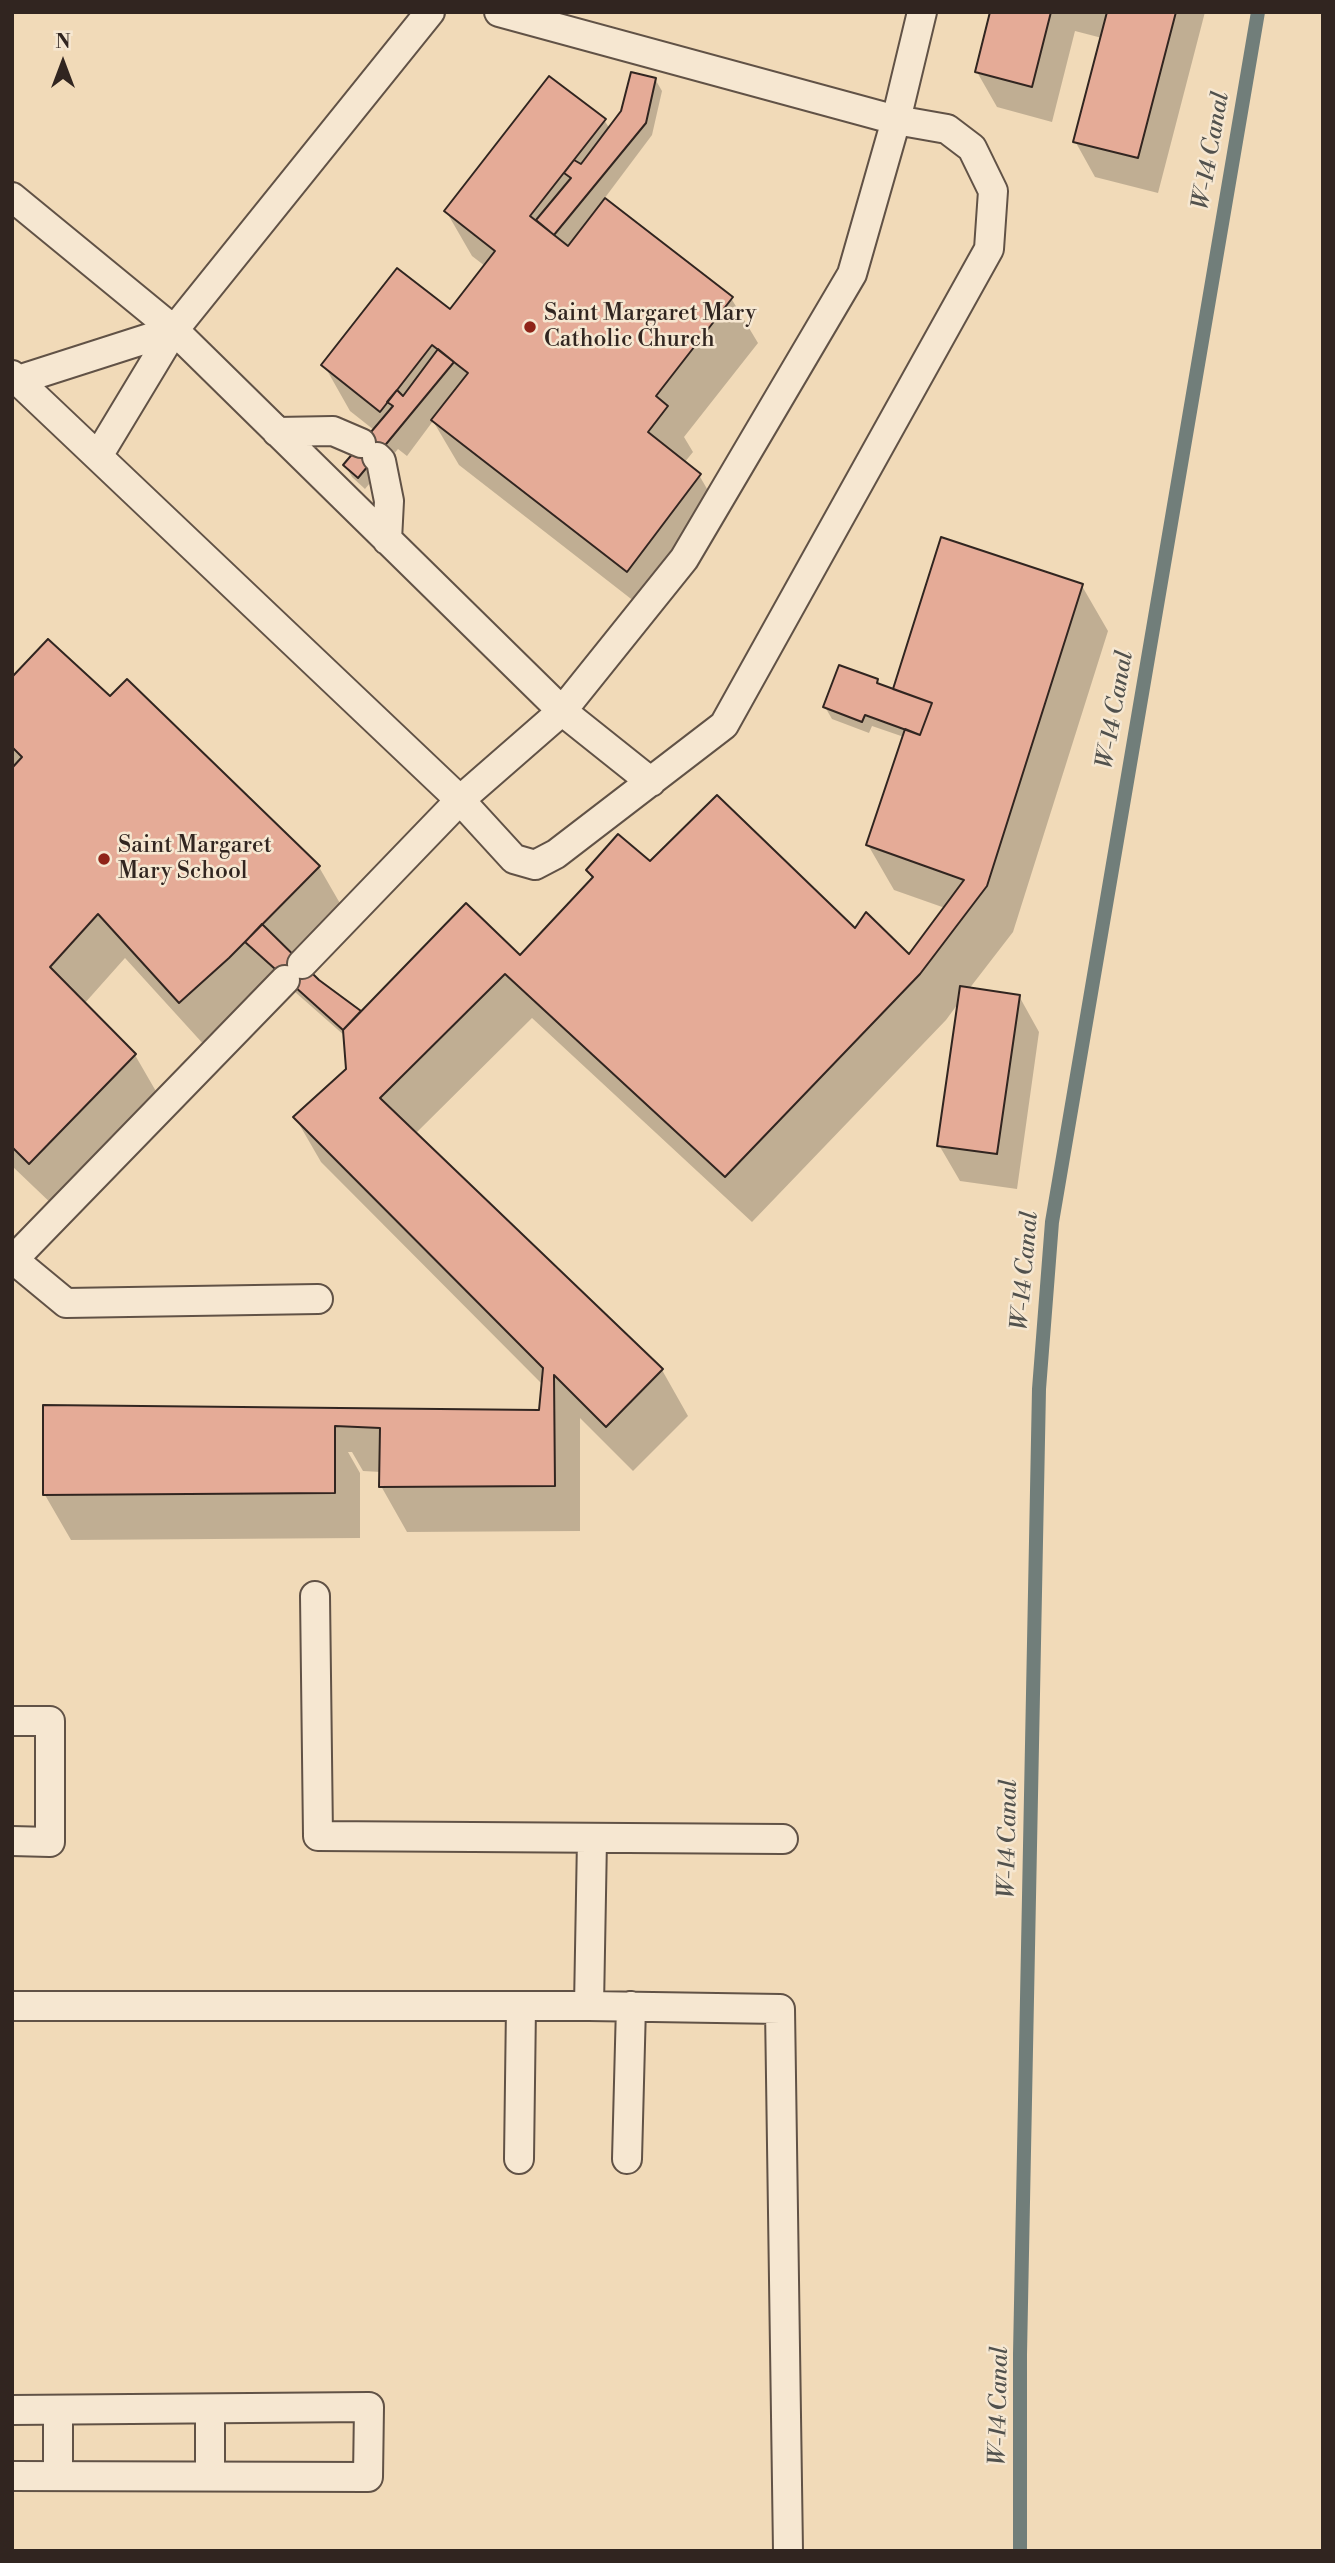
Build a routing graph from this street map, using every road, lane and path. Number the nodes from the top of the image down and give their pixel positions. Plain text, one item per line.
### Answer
1 (429, 12) edge
2 (499, 12) edge
3 (922, 12) edge
4 (896, 120) junction
5 (12, 197) edge
6 (174, 330) junction
7 (15, 378) edge
8 (277, 432) junction
9 (98, 456) junction
10 (387, 540) junction
11 (562, 711) junction
12 (650, 782) junction
13 (460, 800) junction
14 (13, 1261) edge
15 (318, 1299) dead end
16 (315, 1596) dead end
17 (12, 1721) edge
18 (592, 1839) junction
19 (783, 1839) dead end
20 (12, 1842) edge
21 (12, 2006) edge
22 (521, 2006) junction
23 (589, 2006) junction
24 (631, 2006) junction
25 (519, 2159) dead end
26 (627, 2160) dead end
27 (12, 2410) edge
28 (58, 2410) junction
29 (210, 2410) junction
30 (12, 2476) edge
31 (58, 2476) junction
32 (210, 2476) junction
33 (788, 2551) edge

1 - 6 lane
2 - 4 lane
3 - 4 lane
4 - 11 lane
4 - 12 lane
5 - 6 lane
6 - 7 lane
6 - 8 lane
6 - 9 lane
7 - 9 lane
8 - 10 lane
8 - 10 lane
9 - 13 lane
10 - 11 lane
11 - 12 lane
11 - 13 lane
12 - 13 lane
13 - 14 lane
14 - 15 lane
16 - 18 lane
17 - 20 lane
18 - 19 lane
18 - 23 lane
21 - 22 lane
22 - 23 lane
22 - 25 lane
23 - 24 lane
24 - 26 lane
24 - 33 lane
27 - 28 lane
28 - 29 lane
28 - 31 lane
29 - 32 lane
29 - 32 lane
30 - 31 lane
31 - 32 lane

